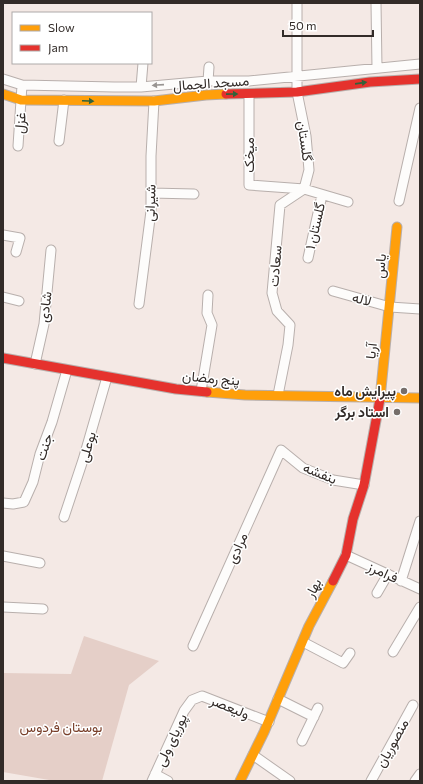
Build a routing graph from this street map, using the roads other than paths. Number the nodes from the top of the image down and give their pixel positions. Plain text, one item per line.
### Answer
1 (297, 3) edge
2 (376, 3) edge
3 (143, 64) edge
4 (420, 64) edge
5 (209, 67) dead end
6 (377, 68) junction
7 (297, 77) junction
8 (3, 79) edge
9 (420, 79) edge
10 (208, 81) junction
11 (22, 85) junction
12 (141, 87) junction
13 (3, 94) edge
14 (298, 94) junction
15 (249, 98) junction
16 (63, 102) junction
17 (21, 105) junction
18 (153, 108) junction
19 (420, 108) edge
20 (59, 141) dead end
21 (18, 146) dead end
22 (304, 189) junction
23 (151, 193) junction
24 (194, 194) dead end
25 (322, 195) junction
26 (399, 201) dead end
27 (348, 202) dead end
28 (397, 227) dead end
29 (3, 235) edge
30 (51, 250) dead end
31 (16, 252) dead end
32 (308, 258) dead end
33 (333, 291) dead end
34 (208, 295) dead end
35 (3, 297) edge
36 (19, 301) dead end
37 (139, 304) dead end
38 (390, 307) junction
39 (420, 309) edge
40 (3, 358) edge
41 (35, 364) junction
42 (67, 370) junction
43 (107, 377) junction
44 (201, 391) junction
45 (278, 395) junction
46 (380, 398) junction
47 (420, 398) edge
48 (281, 450) joint
49 (364, 486) junction
50 (3, 504) edge
51 (64, 517) dead end
52 (420, 521) edge
53 (346, 555) junction
54 (3, 556) edge
55 (40, 563) dead end
56 (388, 574) junction
57 (401, 581) junction
58 (420, 590) edge
59 (377, 593) dead end
60 (3, 607) edge
61 (420, 607) edge
62 (43, 609) dead end
63 (303, 642) junction
64 (192, 646) dead end
65 (392, 652) dead end
66 (350, 653) dead end
67 (278, 699) junction
68 (192, 700) joint
69 (414, 705) dead end
70 (268, 722) junction
71 (302, 741) dead end
72 (253, 754) junction
73 (420, 774) edge
74 (153, 778) edge
75 (168, 781) edge
76 (240, 781) edge
77 (290, 781) edge
78 (371, 781) edge
79 (416, 781) edge

1 - 7 street, گلستان
2 - 6 street
3 - 12 street
4 - 6 street, مسجد الجمال
5 - 10 street
6 - 7 street, مسجد الجمال
7 - 10 street, مسجد الجمال
7 - 14 street, گلستان
8 - 11 street, مسجد الجمال
14 -> 9 street, مسجد الجمال
10 -> 12 street, مسجد الجمال
11 - 12 street, مسجد الجمال
11 - 17 street, غزل
13 - 17 street, مسجد الجمال
14 - 15 street, مسجد الجمال
14 - 22 street, گلستان
18 -> 15 street, مسجد الجمال
15 - 22 street, میخک
16 - 17 street, مسجد الجمال
16 -> 18 street, مسجد الجمال
16 - 20 street
17 - 21 street, غزل
18 - 23 street, شیرانی
19 - 26 street
22 - 25 street
22 - 45 street, سعادت
23 - 24 street
23 - 37 street, شیرانی
25 - 27 street
25 - 32 street, گلستان ۱
28 - 38 street, یاس
29 - 31 street
30 - 41 street, شادی
33 - 38 street, لاله
34 - 44 street
35 - 36 street
38 - 39 street, لاله
38 - 46 street, آریا
40 - 41 street, پنج رمضان
41 - 42 street, پنج رمضان
42 - 43 street, پنج رمضان
42 - 50 street, جنت
43 - 44 street, پنج رمضان
43 - 51 street, بوعلی
44 - 45 street, پنج رمضان
45 - 46 street, پنج رمضان
46 - 47 street, پنج رمضان
46 - 49 street, بهار
48 - 49 street, بنفشه
48 - 64 street, مرادی
49 - 53 street, بهار
52 - 57 street
53 - 56 street, فرامرز
53 - 63 street, بهار
54 - 55 street
56 - 57 street, فرامرز
56 - 59 street
57 - 58 street, فرامرز
60 - 62 street
61 - 65 street
63 - 66 street
63 - 67 street, بهار
67 - 70 street, بهار
67 - 71 street
68 - 70 street, ولیعصر
68 - 74 street, پوریای ولی
69 - 78 street, منصوریان
70 - 72 street, بهار
72 - 76 street, بهار
72 - 77 street
73 - 79 street
74 - 75 street

